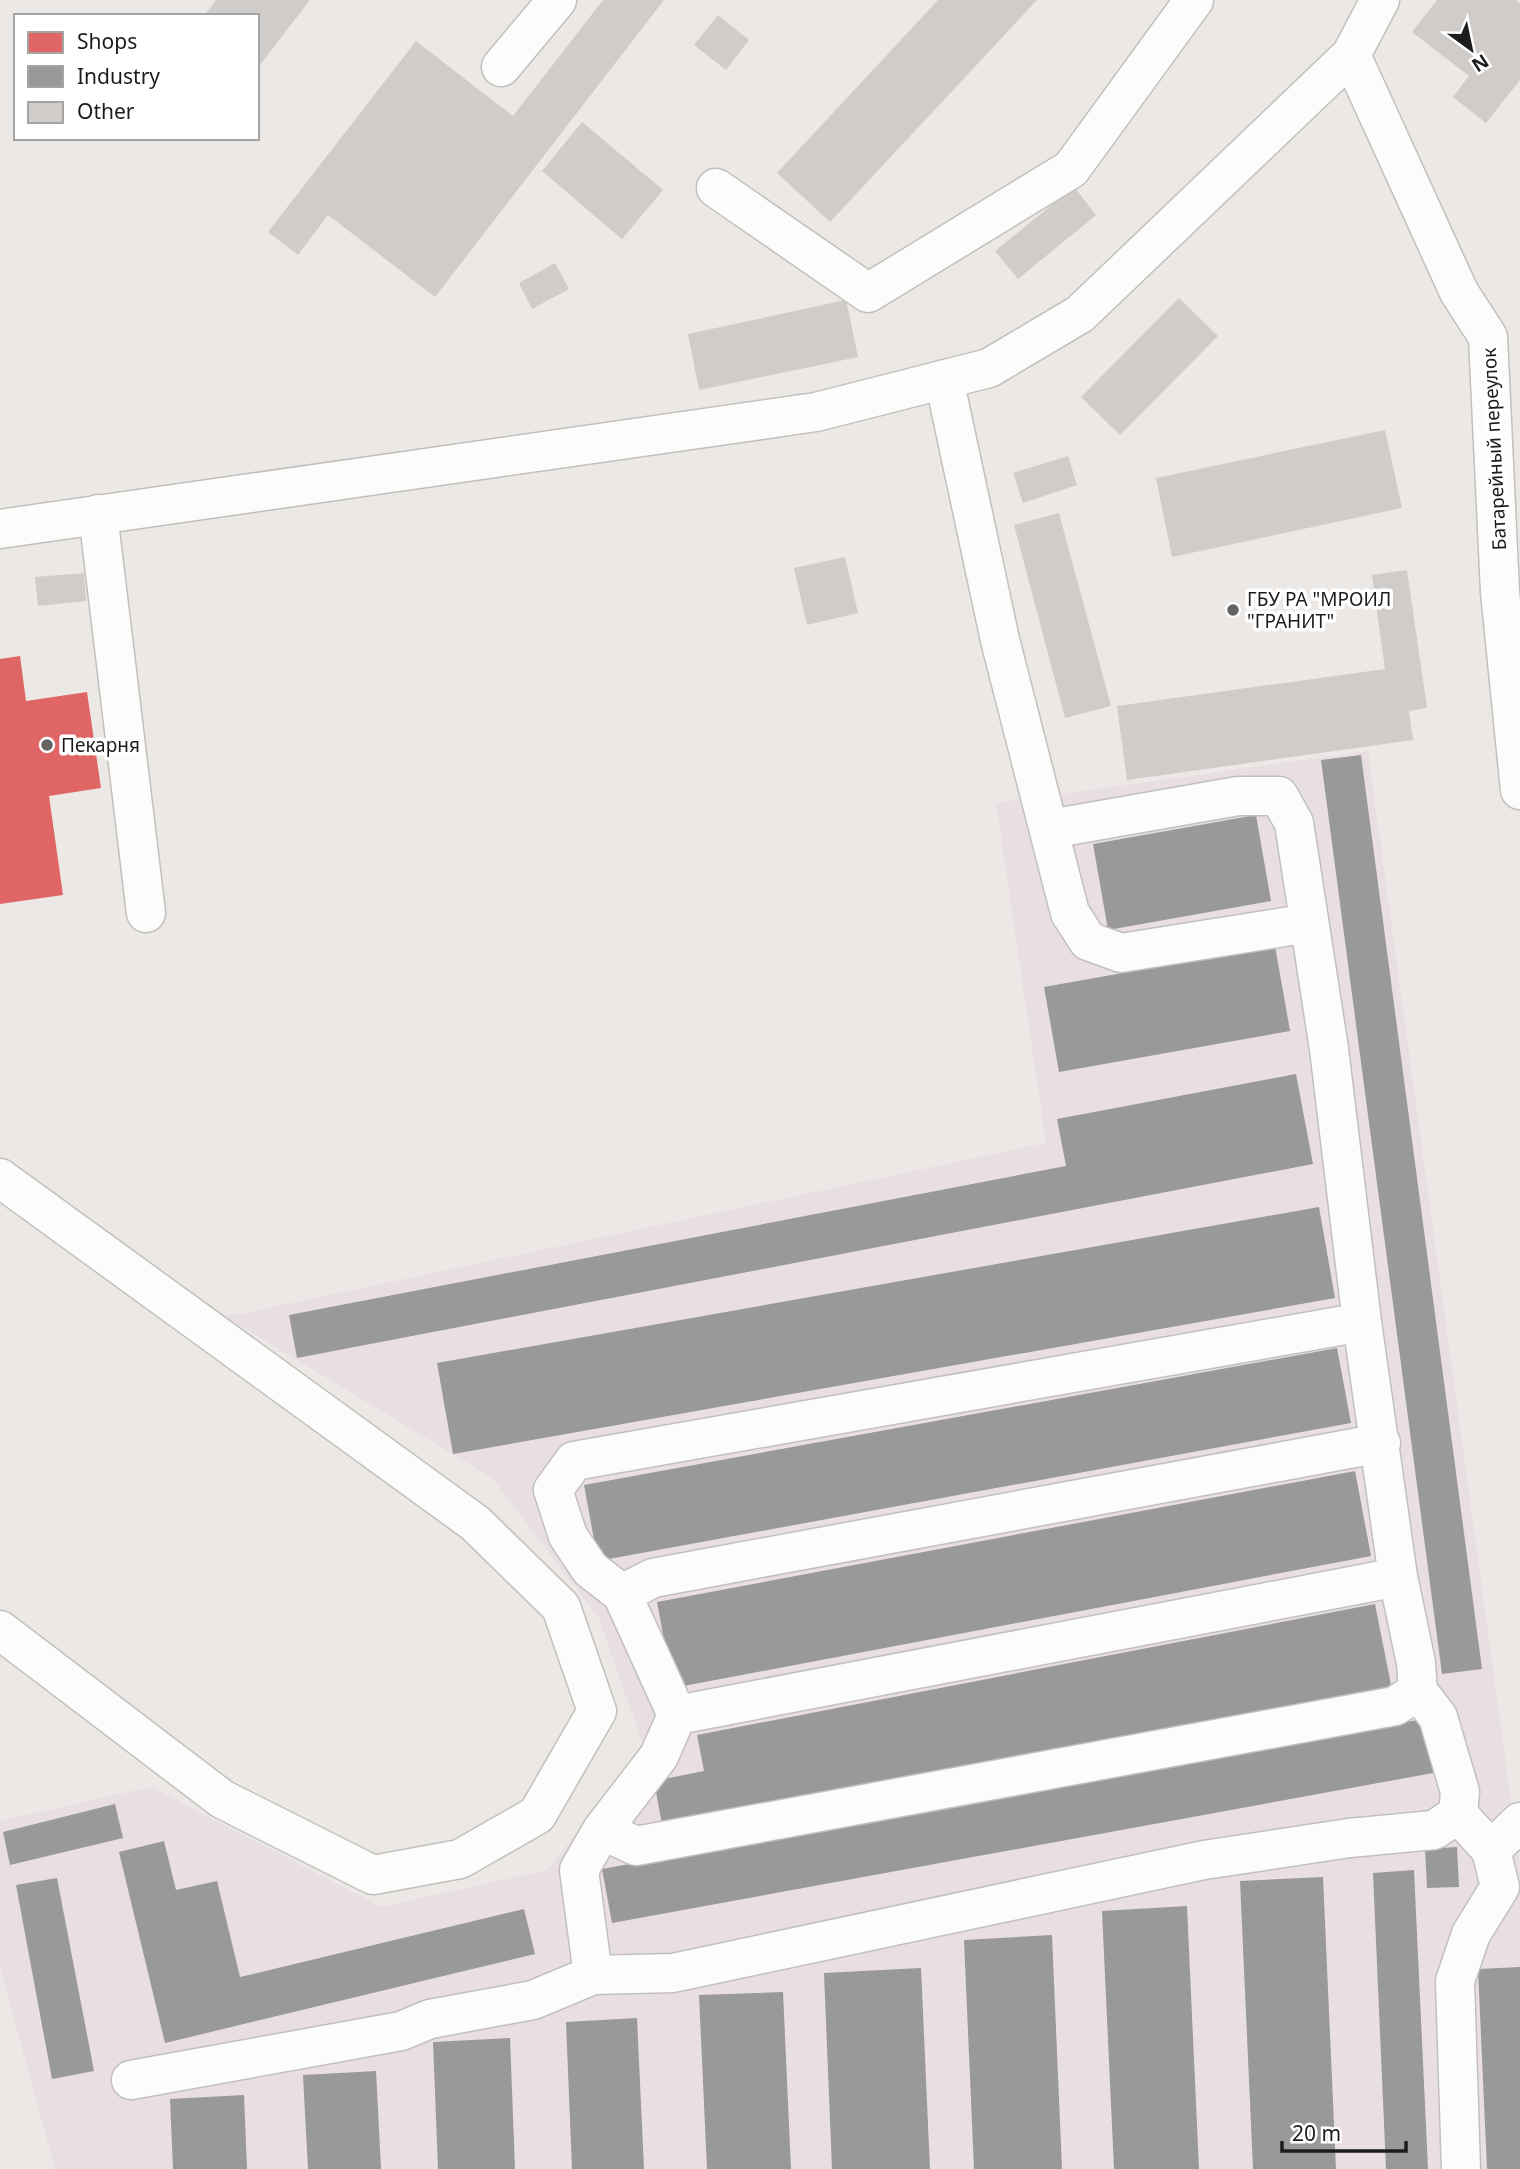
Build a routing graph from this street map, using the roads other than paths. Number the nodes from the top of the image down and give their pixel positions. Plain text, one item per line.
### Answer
1 (557, 0) edge
2 (1194, 0) edge
3 (1380, 0) edge
4 (1351, 55) junction
5 (501, 67) dead end
6 (716, 188) dead end
7 (1504, 334) edge
8 (944, 379) junction
9 (98, 514) junction
10 (0, 529) edge
11 (1520, 790) edge
12 (1050, 829) junction
13 (146, 913) dead end
14 (1309, 923) junction
15 (0, 1178) edge
16 (1362, 1322) junction
17 (1381, 1443) junction
18 (1398, 1577) junction
19 (622, 1594) junction
20 (0, 1630) edge
21 (1418, 1691) junction
22 (677, 1715) junction
23 (1458, 1814) junction
24 (1520, 1822) edge
25 (602, 1830) junction
26 (1491, 1850) junction
27 (593, 1975) junction
28 (131, 2080) dead end
29 (1461, 2169) edge

1 - 5 street
2 - 6 street
3 - 4 street
4 - 7 street, Батарейный переулок
4 - 8 street
7 - 11 street, Батарейный переулок
8 - 9 street
8 - 12 street
9 - 10 street
9 - 13 street
12 - 14 street
12 - 14 street
14 - 16 street
15 - 20 street
16 - 17 street
16 - 19 street
17 - 18 street
17 - 19 street
18 - 21 street
18 - 22 street
19 - 22 street
21 - 23 street
21 - 25 street
22 - 25 street
23 - 26 street
23 - 27 street
24 - 26 street
25 - 27 street
26 - 29 street
27 - 28 street

